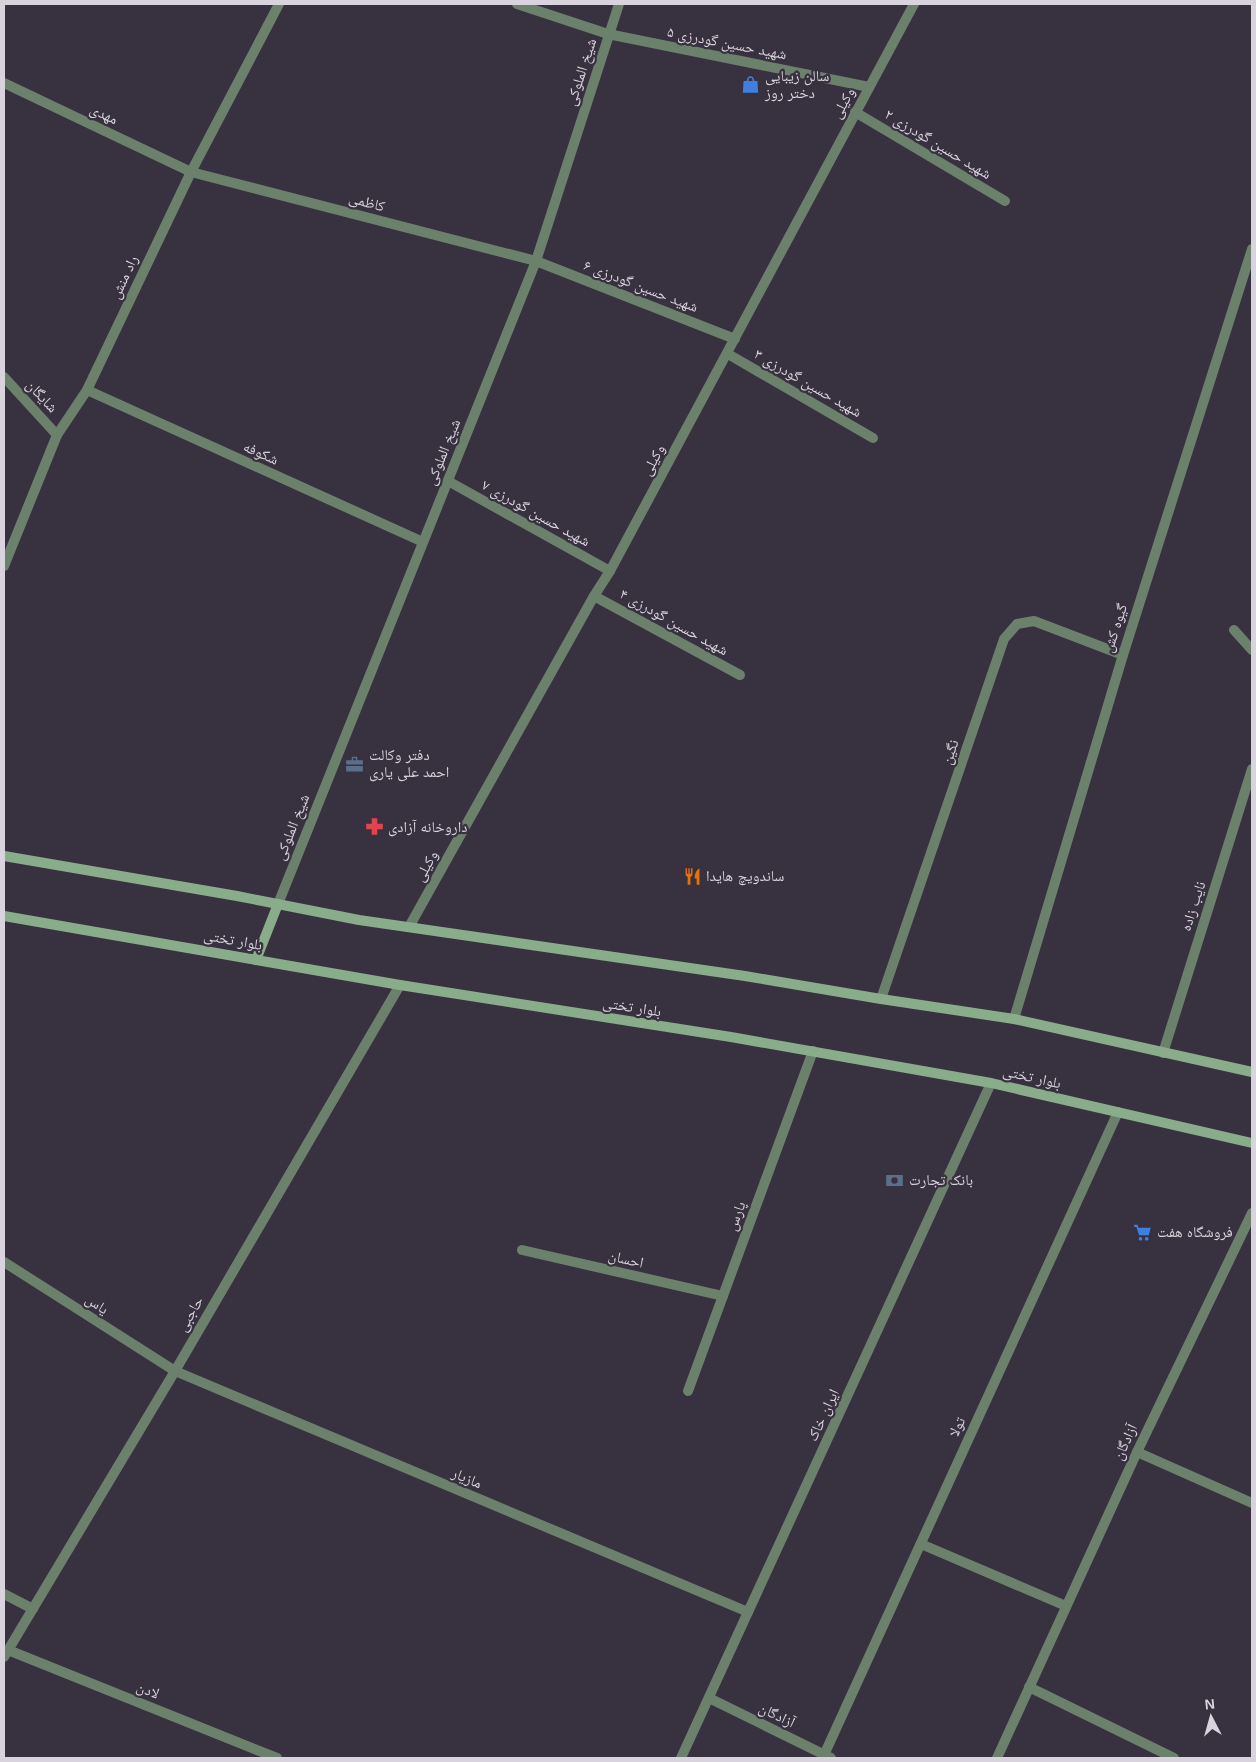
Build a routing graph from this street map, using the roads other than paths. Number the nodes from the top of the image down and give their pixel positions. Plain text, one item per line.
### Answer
1 (279, 4) edge
2 (517, 4) edge
3 (619, 4) edge
4 (914, 4) edge
5 (608, 34) junction
6 (4, 83) edge
7 (869, 87) junction
8 (855, 112) junction
9 (191, 172) junction
10 (1004, 201) dead end
11 (1252, 249) edge
12 (536, 261) junction
13 (735, 339) junction
14 (728, 354) junction
15 (4, 377) edge
16 (87, 390) junction
17 (58, 435) junction
18 (873, 438) dead end
19 (448, 481) junction
20 (423, 542) junction
21 (4, 566) edge
22 (610, 571) junction
23 (594, 596) junction
24 (1234, 630) dead end
25 (1252, 650) edge
26 (1122, 655) junction
27 (740, 675) dead end
28 (1252, 769) edge
29 (4, 856) edge
30 (278, 904) junction
31 (4, 916) edge
32 (409, 927) junction
33 (256, 960) junction
34 (400, 985) junction
35 (881, 999) junction
36 (1014, 1019) junction
37 (813, 1051) junction
38 (1163, 1053) junction
39 (1252, 1072) edge
40 (991, 1083) junction
41 (1118, 1112) junction
42 (1252, 1143) edge
43 (1252, 1213) edge
44 (522, 1250) dead end
45 (4, 1262) edge
46 (723, 1296) junction
47 (175, 1371) junction
48 (688, 1391) dead end
49 (1136, 1452) junction
50 (1252, 1503) edge
51 (921, 1544) junction
52 (4, 1594) edge
53 (1066, 1606) junction
54 (33, 1608) junction
55 (748, 1612) junction
56 (6, 1654) edge
57 (1029, 1687) junction
58 (709, 1698) junction
59 (828, 1757) edge
60 (277, 1758) edge
61 (681, 1758) edge
62 (997, 1758) edge
63 (1174, 1758) edge

1 - 9 street, راد منش
2 - 5 street, شهید حسین گودرزی ۵
3 - 5 street, شیخ الملوکی
4 - 7 street, وکیلی
5 - 7 street, شهید حسین گودرزی ۵
5 - 12 street, شیخ الملوکی
6 - 9 street, مهدی
7 - 8 street, وکیلی
8 - 10 street, شهید حسین گودرزی ۲
8 - 13 street, وکیلی
9 - 12 street, کاظمی
9 - 16 street, راد منش
11 - 26 street, گیوه کش
12 - 13 street, شهید حسین گودرزی ۶
12 - 19 street, شیخ الملوکی
13 - 14 street, وکیلی
14 - 18 street, شهید حسین گودرزی ۳
14 - 22 street, وکیلی
15 - 17 street, شایگان
16 - 17 street, راد منش
16 - 20 street, شکوفه
17 - 21 street, راد منش
19 - 20 street, شیخ الملوکی
19 - 22 street, شهید حسین گودرزی ۷
20 - 30 street, شیخ الملوکی
22 - 23 street, وکیلی
23 - 27 street, شهید حسین گودرزی ۴
23 - 32 street, وکیلی
24 - 25 street
26 - 35 street, نگین
26 - 36 street, گیوه کش
28 - 38 street, نایب زاده
29 - 30 main road
30 - 32 main road
30 - 33 main road
31 - 33 main road, بلوار تختی
32 - 35 main road
33 - 34 main road, بلوار تختی
34 - 37 main road, بلوار تختی
34 - 47 street, حاجبی
35 - 36 main road
36 - 38 main road
37 - 40 main road, بلوار تختی
37 - 46 street, پارس
38 - 39 main road
40 - 41 main road, بلوار تختی
40 - 55 street, ایران خاک
41 - 42 main road, بلوار تختی
41 - 51 street, تولا
43 - 49 street, آزادگان
44 - 46 street, احسان
45 - 47 street, یاس
46 - 48 street, پارس
47 - 54 street, حاجبی
47 - 55 street, مازیار
49 - 50 street
49 - 53 street, آزادگان
51 - 53 street
51 - 59 street, تولا
52 - 54 street
53 - 57 street, آزادگان
54 - 56 street, حاجبی
55 - 58 street, ایران خاک
56 - 60 street, لادن
57 - 62 street, آزادگان
57 - 63 street
58 - 59 street, آزادگان
58 - 61 street, ایران خاک

